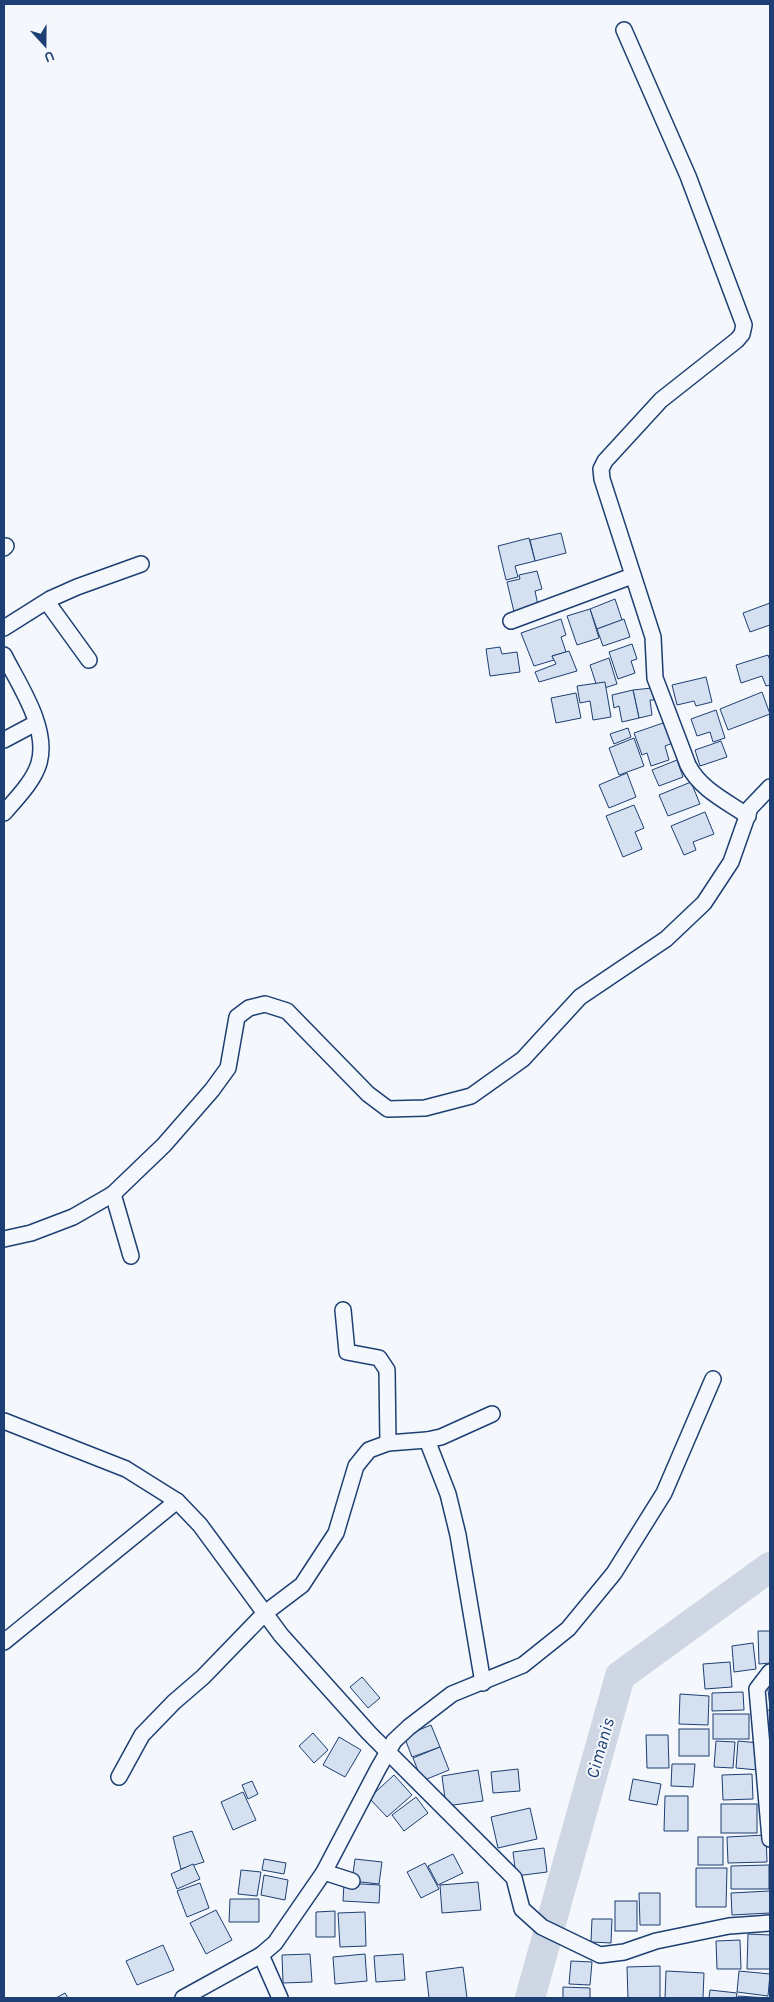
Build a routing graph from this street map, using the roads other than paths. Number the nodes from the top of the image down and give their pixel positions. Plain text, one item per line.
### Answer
1 (624, 30) dead end
2 (141, 564) dead end
3 (632, 576) junction
4 (47, 602) junction
5 (511, 621) dead end
6 (4, 628) edge
7 (4, 657) edge
8 (89, 660) dead end
9 (36, 723) junction
10 (4, 740) edge
11 (770, 786) edge
12 (4, 813) edge
13 (748, 816) junction
14 (113, 1194) junction
15 (4, 1239) edge
16 (131, 1256) dead end
17 (343, 1310) dead end
18 (713, 1379) dead end
19 (492, 1414) dead end
20 (4, 1421) edge
21 (427, 1440) junction
22 (388, 1443) junction
23 (177, 1501) junction
24 (265, 1613) junction
25 (4, 1642) edge
26 (770, 1672) edge
27 (483, 1683) junction
28 (385, 1748) junction
29 (119, 1777) dead end
30 (770, 1838) edge
31 (324, 1872) junction
32 (352, 1882) dead end
33 (770, 1924) edge
34 (261, 1955) junction
35 (183, 1998) edge
36 (280, 1998) edge

1 - 3 street
2 - 4 street
3 - 5 street
3 - 13 street
4 - 6 street
4 - 8 street
7 - 9 street
9 - 10 street
9 - 12 street
11 - 13 street
13 - 14 street
14 - 15 street
14 - 16 street
17 - 22 street
18 - 27 street
19 - 21 street
20 - 23 street
21 - 22 street
21 - 27 street
22 - 24 street
23 - 24 street
23 - 25 street
24 - 28 street
24 - 29 street
26 - 30 street
27 - 28 street
28 - 31 street
28 - 33 street
31 - 32 street
31 - 34 street
34 - 35 street
34 - 36 street

